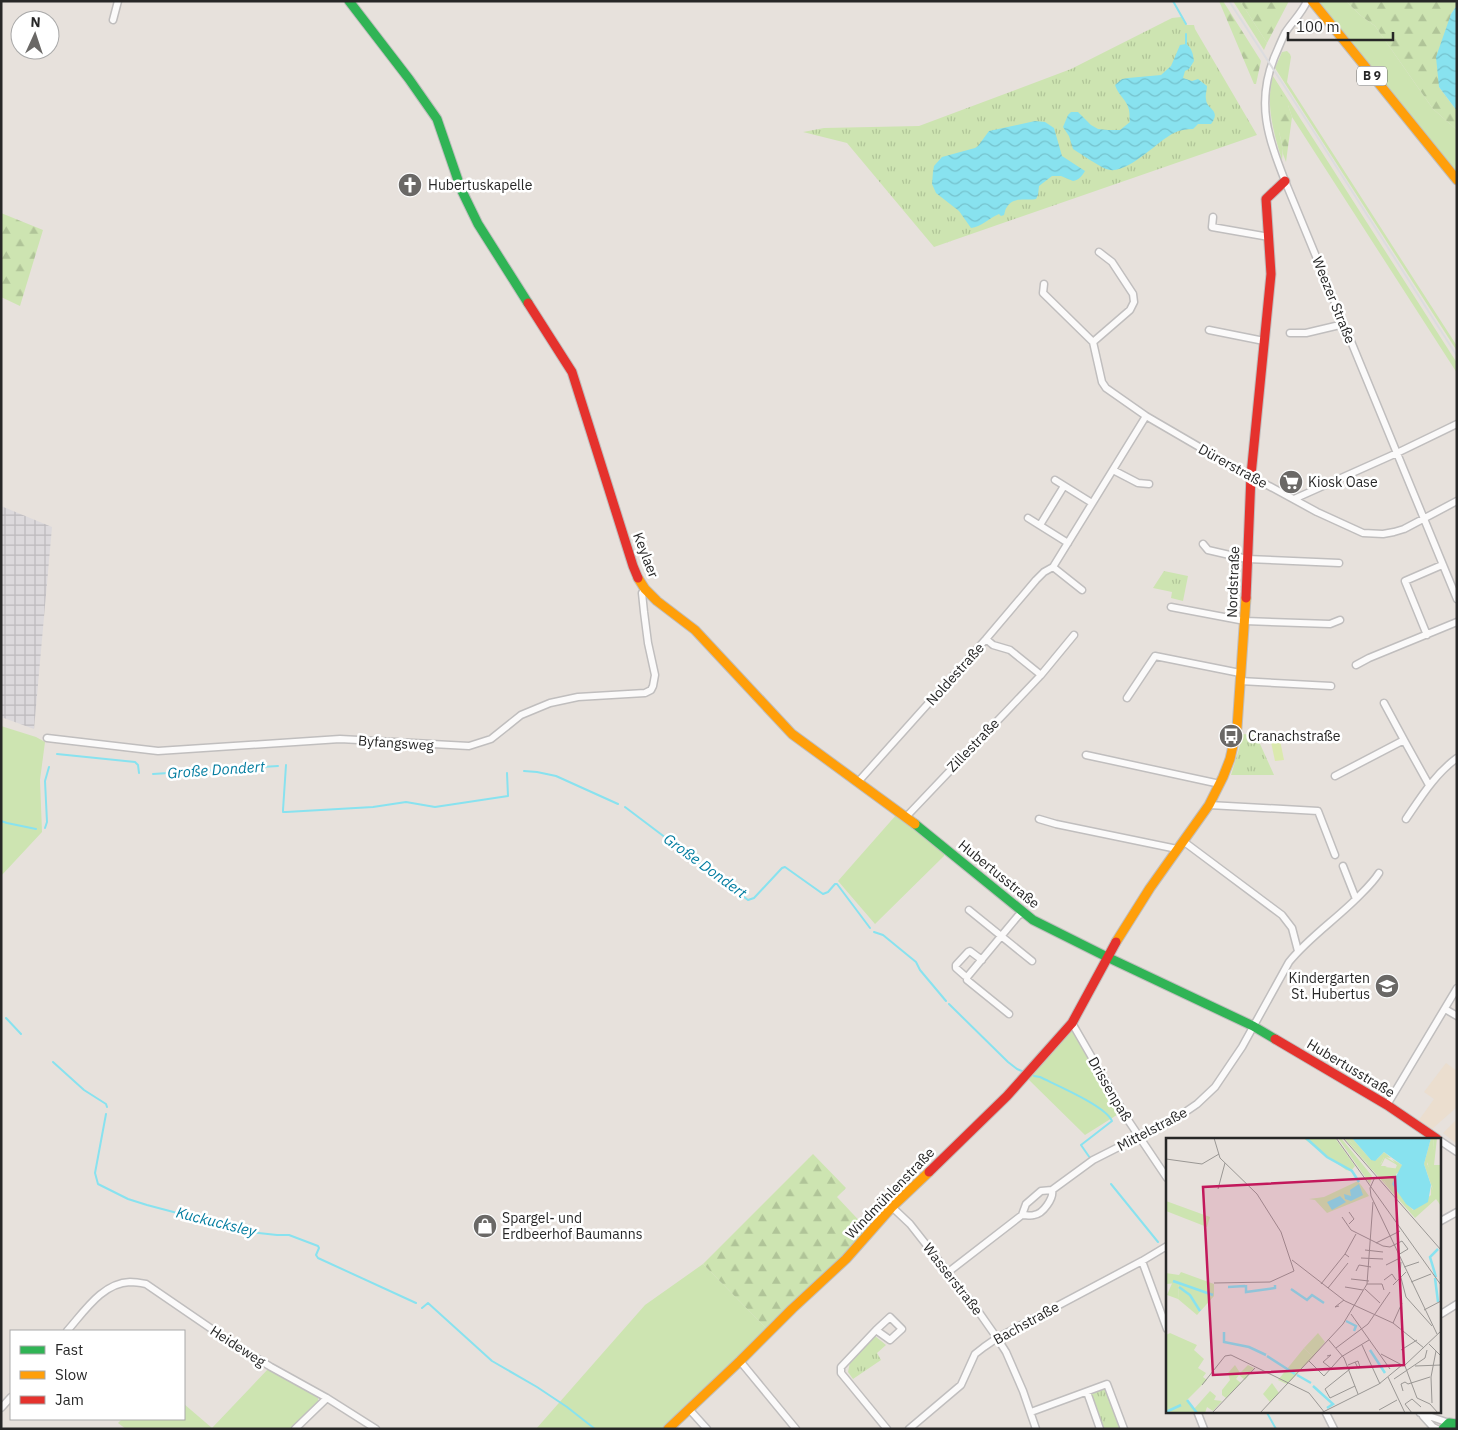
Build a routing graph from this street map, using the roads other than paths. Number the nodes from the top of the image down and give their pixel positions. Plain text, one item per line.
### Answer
1 (118, 1) edge
2 (349, 1) edge
3 (1307, 1) edge
4 (1312, 1) edge
5 (113, 20) dead end
6 (1457, 180) edge
7 (1286, 181) junction
8 (1213, 217) dead end
9 (1269, 238) junction
10 (1099, 252) dead end
11 (1044, 284) dead end
12 (1344, 324) junction
13 (1209, 330) dead end
14 (1290, 333) dead end
15 (1264, 341) junction
16 (1094, 342) junction
17 (1146, 416) junction
18 (1457, 424) edge
19 (1396, 453) junction
20 (1113, 470) junction
21 (1251, 475) junction
22 (1054, 480) dead end
23 (1149, 484) dead end
24 (1064, 486) junction
25 (1294, 499) junction
26 (1457, 501) edge
27 (1092, 503) junction
28 (1028, 518) dead end
29 (1423, 519) junction
30 (1040, 525) junction
31 (1068, 543) junction
32 (1203, 544) dead end
33 (1247, 559) junction
34 (1338, 563) dead end
35 (1442, 566) junction
36 (1053, 568) junction
37 (645, 589) junction
38 (1082, 590) dead end
39 (1456, 597) edge
40 (657, 601) junction
41 (1171, 607) dead end
42 (644, 612) junction
43 (1340, 620) dead end
44 (1245, 621) junction
45 (1457, 622) edge
46 (1427, 635) junction
47 (1074, 636) dead end
48 (986, 639) junction
49 (1356, 665) dead end
50 (1041, 675) junction
51 (1240, 677) junction
52 (1331, 686) dead end
53 (1127, 698) dead end
54 (1384, 702) dead end
55 (48, 738) dead end
56 (1404, 740) junction
57 (1086, 755) dead end
58 (1457, 758) edge
59 (1335, 776) dead end
60 (858, 782) junction
61 (1220, 784) junction
62 (1429, 785) junction
63 (1209, 805) junction
64 (906, 817) junction
65 (1039, 819) dead end
66 (1406, 819) dead end
67 (1183, 841) junction
68 (1177, 849) junction
69 (1334, 855) dead end
70 (1343, 866) dead end
71 (1379, 873) dead end
72 (1356, 899) junction
73 (969, 910) dead end
74 (1024, 912) junction
75 (1002, 936) junction
76 (1298, 951) junction
77 (1107, 957) junction
78 (982, 960) junction
79 (1032, 961) dead end
80 (967, 976) junction
81 (1457, 988) edge
82 (1445, 1009) junction
83 (1009, 1014) dead end
84 (1457, 1016) edge
85 (1072, 1023) junction
86 (1253, 1026) junction
87 (1387, 1105) junction
88 (1140, 1136) junction
89 (1436, 1138) edge
90 (1440, 1140) edge
91 (1457, 1152) edge
92 (1166, 1176) edge
93 (1052, 1190) junction
94 (892, 1207) junction
95 (1457, 1212) edge
96 (1022, 1215) junction
97 (1440, 1221) edge
98 (1166, 1247) edge
99 (1142, 1261) junction
100 (947, 1273) junction
101 (1457, 1304) edge
102 (1441, 1314) dead end
103 (1166, 1326) edge
104 (68, 1330) edge
105 (876, 1330) dead end
106 (997, 1338) junction
107 (740, 1361) junction
108 (1088, 1392) junction
109 (10, 1398) edge
110 (327, 1398) junction
111 (1, 1408) edge
112 (688, 1409) junction
113 (1031, 1412) junction
114 (1197, 1412) edge
115 (1326, 1412) edge
116 (1419, 1412) edge
117 (1446, 1426) edge
118 (888, 1428) edge
119 (295, 1429) edge
120 (376, 1429) edge
121 (668, 1429) edge
122 (707, 1429) edge
123 (796, 1429) edge
124 (909, 1429) edge
125 (1036, 1429) edge
126 (1100, 1429) edge
127 (1124, 1429) edge
128 (1204, 1429) edge
129 (1334, 1429) edge

1 - 5 street
2 - 37 street, Keylaer
3 - 7 street, Weezer Straße
4 - 6 street, B 9
7 - 9 street, Nordstraße
7 - 12 street, Weezer Straße
8 - 9 street
9 - 15 street, Nordstraße
10 - 16 street
11 - 16 street
12 - 14 street
12 - 19 street, Weezer Straße
13 - 15 street
15 - 21 street, Nordstraße
16 - 17 street, Dürerstraße
17 - 20 street, Noldestraße
17 - 21 street, Dürerstraße
18 - 19 street
19 - 25 street
19 - 29 street, Weezer Straße
20 - 23 street
20 - 27 street, Noldestraße
21 - 25 street, Dürerstraße
21 - 33 street, Nordstraße
22 - 24 street
24 - 27 street
24 - 30 street
25 - 29 street, Dürerstraße
26 - 29 street, Dürerstraße
27 - 31 street, Noldestraße
28 - 30 street
29 - 35 street, Weezer Straße
30 - 31 street
31 - 36 street, Noldestraße
32 - 33 street
33 - 34 street
33 - 44 street, Nordstraße
35 - 39 street, Weezer Straße
35 - 46 street
36 - 38 street
36 - 48 street, Noldestraße
37 - 40 street, Hubertusstraße
37 - 42 street, Byfangsweg
40 - 42 street
40 - 60 street, Hubertusstraße
41 - 44 street
42 - 55 street, Byfangsweg
43 - 44 street
44 - 51 street, Nordstraße
45 - 46 street
46 - 49 street
47 - 50 street, Zillestraße
48 - 50 street
48 - 60 street, Noldestraße
50 - 64 street, Zillestraße
51 - 52 street
51 - 53 street
51 - 61 street, Nordstraße
54 - 56 street
56 - 59 street
56 - 62 street
57 - 61 street
58 - 62 street
60 - 64 street, Hubertusstraße
61 - 63 street, Nordstraße
62 - 66 street
63 - 67 street, Nordstraße
63 - 69 street
64 - 74 street, Hubertusstraße
65 - 68 street
67 - 68 street, Nordstraße
67 - 76 street
68 - 77 street, Nordstraße
70 - 72 street
71 - 72 street, Mittelstraße
72 - 76 street, Mittelstraße
73 - 75 street
74 - 75 street
74 - 77 street, Hubertusstraße
75 - 78 street
75 - 79 street
76 - 86 street, Mittelstraße
77 - 85 street, Windmühlenstraße
77 - 86 street, Hubertusstraße
78 - 80 street
78 - 80 street
80 - 83 street
81 - 82 street
82 - 84 street
82 - 87 street
85 - 88 street, Drissenpaß
85 - 94 street, Windmühlenstraße
86 - 87 street, Hubertusstraße
86 - 88 street, Mittelstraße
87 - 89 street, Hubertusstraße
88 - 92 street, Drissenpaß
88 - 93 street, Mittelstraße
90 - 91 street, Hubertusstraße
93 - 96 street, Mittelstraße
93 - 96 street, Mittelstraße
94 - 100 street, Wasserstraße
94 - 107 street, Windmühlenstraße
95 - 97 street
96 - 100 street, Mittelstraße
98 - 99 street, Bachstraße
99 - 103 street
99 - 106 street, Bachstraße
100 - 106 street, Wasserstraße
101 - 102 street
104 - 110 street, Heideweg
105 - 118 street
106 - 113 street, Wasserstraße
106 - 124 street, Bachstraße
107 - 112 street, Windmühlenstraße
107 - 123 street
108 - 113 street
108 - 126 street
108 - 127 street
109 - 111 street
110 - 119 street
110 - 120 street, Heideweg
112 - 121 street, Windmühlenstraße
112 - 122 street
113 - 125 street, Wasserstraße
114 - 128 street
115 - 129 street
116 - 117 street
116 - 117 street

